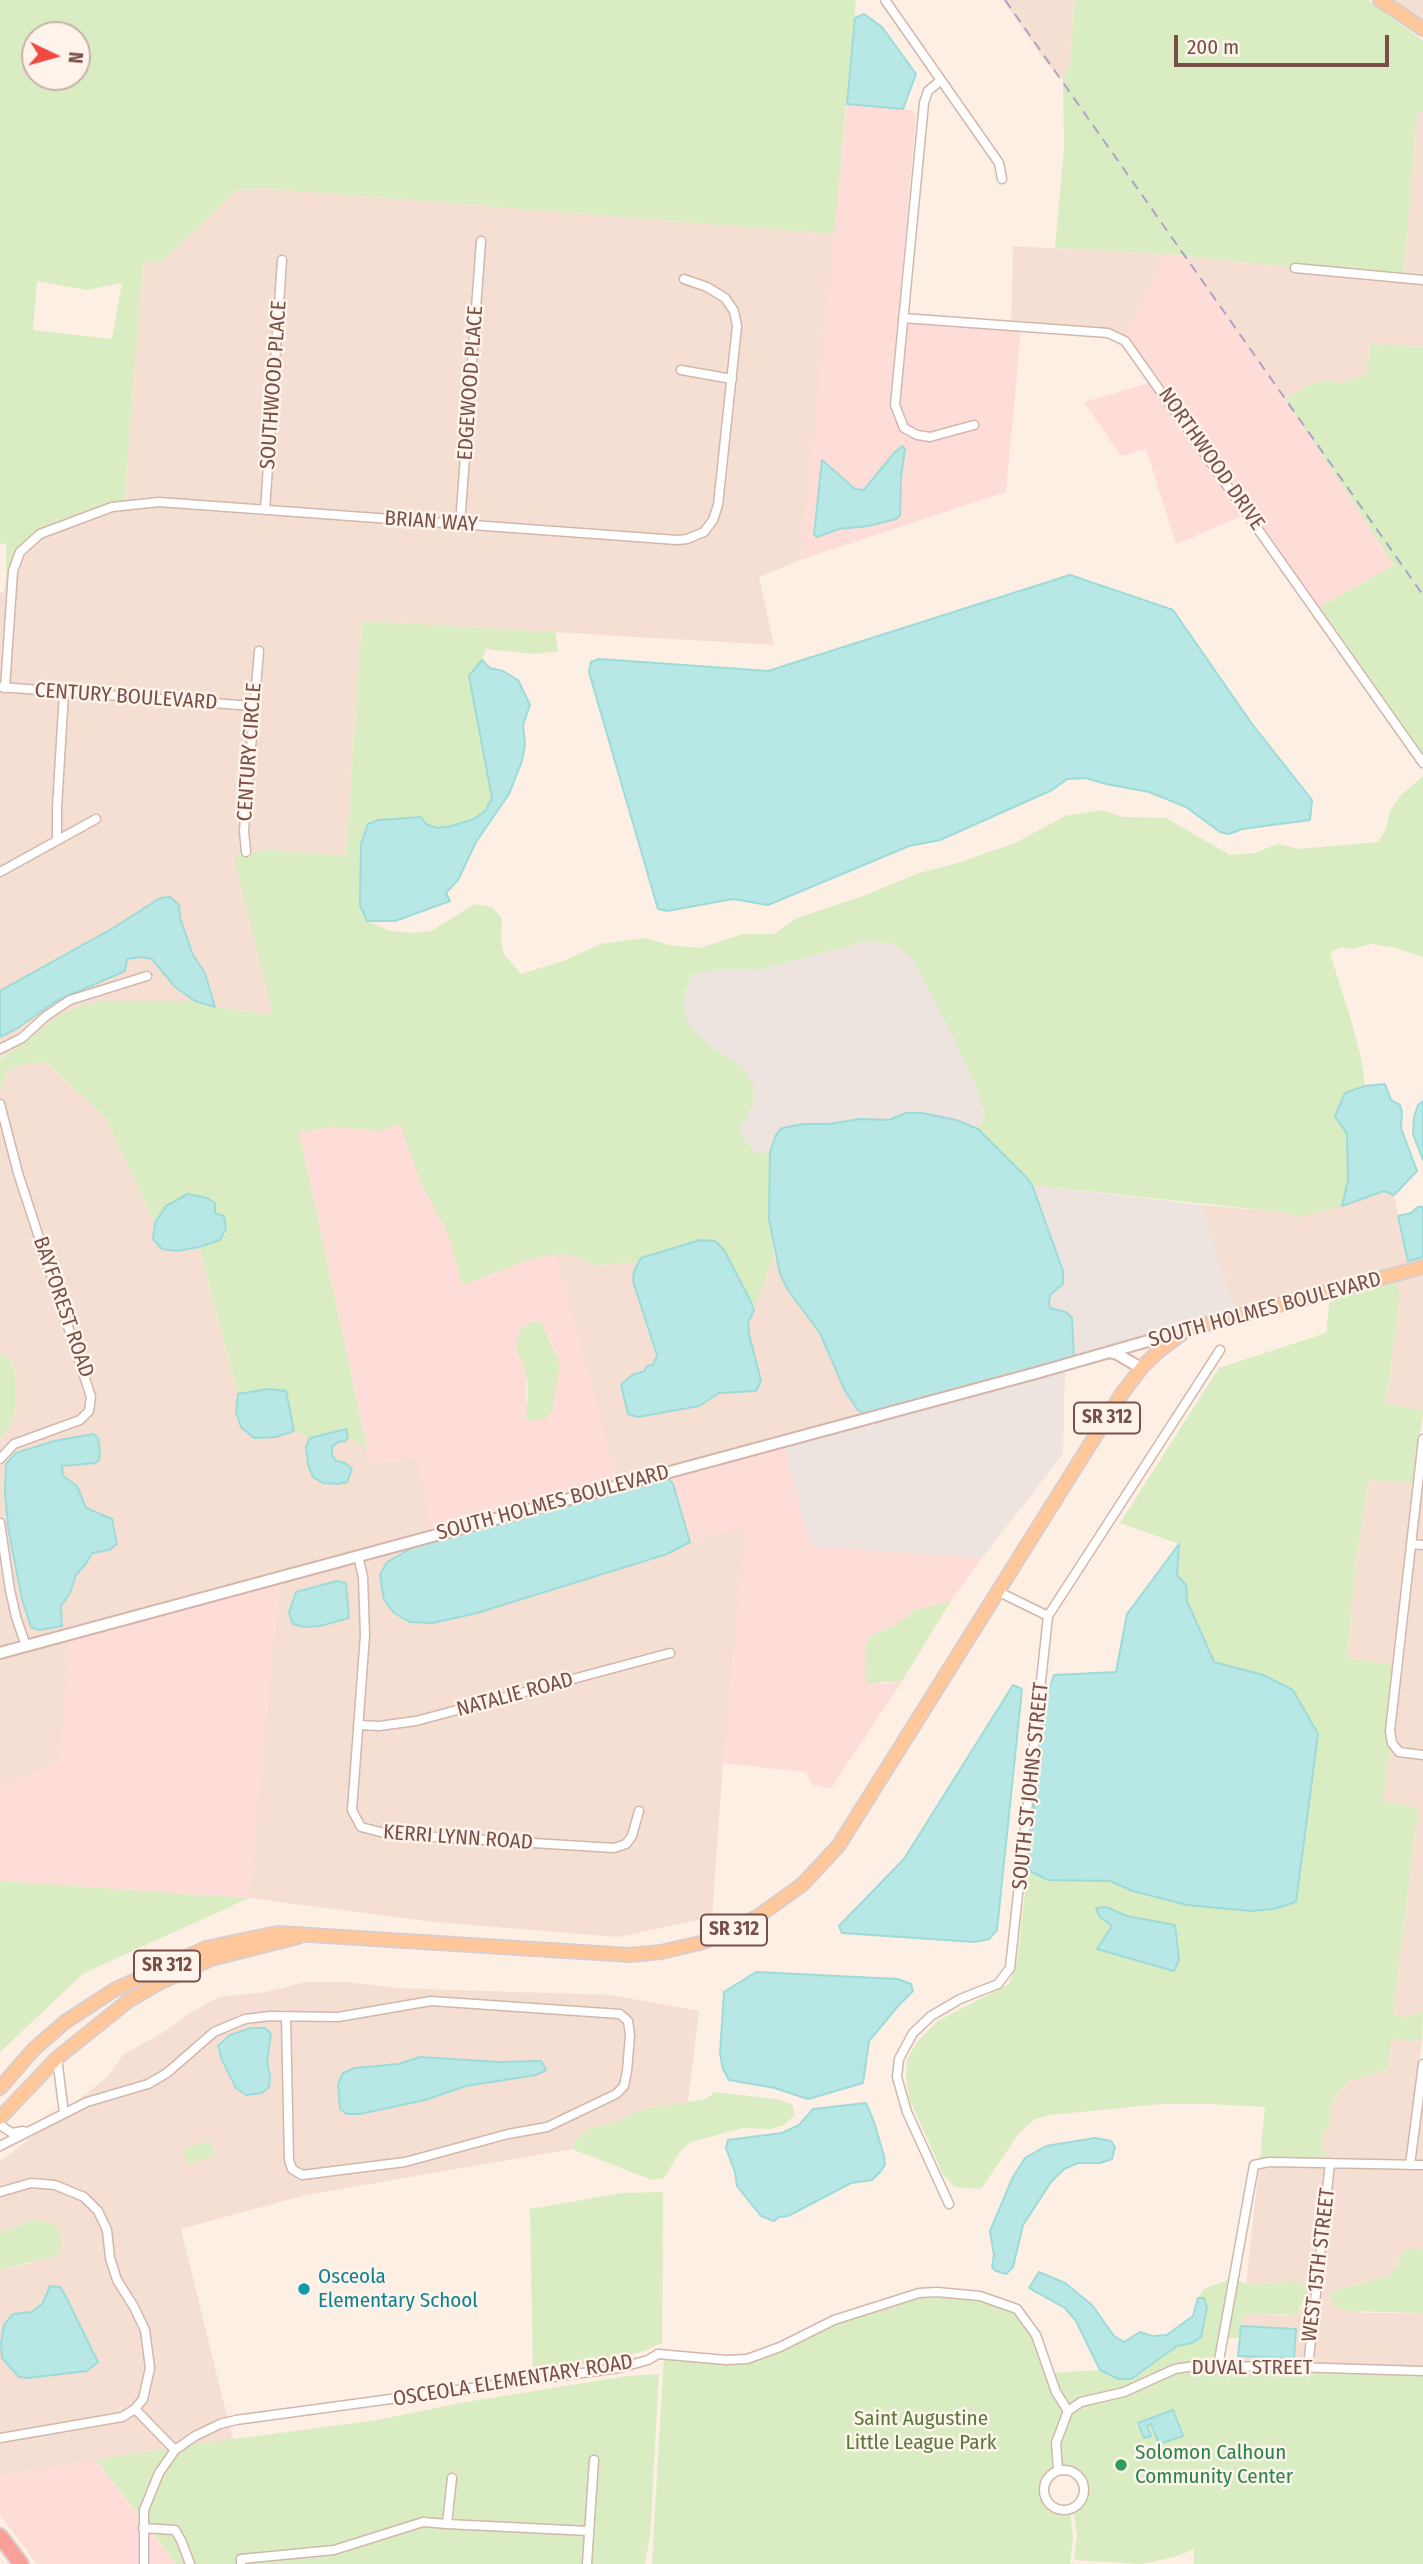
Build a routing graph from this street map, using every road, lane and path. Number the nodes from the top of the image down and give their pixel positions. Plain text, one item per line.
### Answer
1 (885, 0) edge
2 (1380, 0) edge
3 (1423, 30) edge
4 (941, 80) junction
5 (1002, 179) dead end
6 (481, 242) dead end
7 (282, 260) dead end
8 (1295, 268) dead end
9 (684, 279) dead end
10 (1423, 280) edge
11 (903, 318) junction
12 (681, 370) dead end
13 (732, 379) junction
14 (974, 425) dead end
15 (265, 510) junction
16 (460, 524) junction
17 (259, 651) dead end
18 (2, 688) edge
19 (64, 692) junction
20 (253, 706) junction
21 (1423, 763) edge
22 (96, 819) dead end
23 (57, 840) junction
24 (246, 852) dead end
25 (0, 872) edge
26 (147, 976) dead end
27 (0, 1049) edge
28 (0, 1104) edge
29 (1423, 1267) edge
30 (1188, 1329) junction
31 (1220, 1350) dead end
32 (1107, 1352) junction
33 (1142, 1368) junction
34 (1423, 1439) edge
35 (0, 1459) edge
36 (0, 1523) edge
37 (1411, 1544) junction
38 (1423, 1545) edge
39 (358, 1556) junction
40 (999, 1592) junction
41 (1048, 1616) junction
42 (26, 1646) junction
43 (0, 1653) edge
44 (670, 1653) dead end
45 (358, 1725) junction
46 (1423, 1755) edge
47 (639, 1811) dead end
48 (302, 1936) junction
49 (286, 2017) junction
50 (48, 2038) junction
51 (57, 2058) junction
52 (1423, 2064) edge
53 (0, 2088) edge
54 (64, 2113) junction
55 (0, 2118) edge
56 (0, 2125) edge
57 (30, 2130) junction
58 (0, 2146) edge
59 (1330, 2163) junction
60 (1410, 2165) junction
61 (1423, 2165) edge
62 (0, 2192) edge
63 (949, 2204) dead end
64 (1218, 2366) junction
65 (1308, 2367) junction
66 (1423, 2371) edge
67 (135, 2409) junction
68 (1068, 2411) junction
69 (0, 2438) edge
70 (175, 2450) junction
71 (594, 2460) dead end
72 (1058, 2470) junction
73 (452, 2478) dead end
74 (447, 2524) junction
75 (143, 2528) junction
76 (589, 2531) junction
77 (0, 2536) edge
78 (21, 2564) edge
79 (144, 2564) edge
80 (190, 2564) edge
81 (241, 2564) edge
82 (587, 2564) edge

1 - 4 street
2 - 3 main road
4 - 5 street
4 - 11 street
6 - 16 street, EDGEWOOD PLACE
7 - 15 street, SOUTHWOOD PLACE
8 - 10 street
9 - 13 street, BRIAN WAY
11 - 14 street
11 - 21 street, NORTHWOOD DRIVE
12 - 13 street
13 - 16 street, BRIAN WAY
15 - 16 street, BRIAN WAY
15 - 18 street, BRIAN WAY
17 - 20 street, CENTURY CIRCLE
18 - 19 street, CENTURY BOULEVARD
19 - 20 street, CENTURY BOULEVARD
19 - 23 street
20 - 24 street, CENTURY CIRCLE
22 - 23 street
23 - 25 street
26 - 27 street
28 - 35 street, BAYFOREST ROAD
29 - 30 main road, SOUTH HOLMES BOULEVARD
30 - 32 main road, SOUTH HOLMES BOULEVARD
30 - 33 main road, SR 312
31 - 41 street, SOUTH ST JOHNS STREET
32 - 33 main road, SOUTH HOLMES BOULEVARD
32 - 39 main road, SOUTH HOLMES BOULEVARD
33 - 40 main road, SR 312
34 - 37 street
36 - 42 street
37 - 38 street
37 - 46 street
39 - 42 main road, SOUTH HOLMES BOULEVARD
39 - 45 street, KERRI LYNN ROAD
40 - 41 street
40 - 48 main road, SR 312
41 - 63 street, SOUTH ST JOHNS STREET
42 - 43 main road, SOUTH HOLMES BOULEVARD
44 - 45 street, NATALIE ROAD
45 - 47 street, KERRI LYNN ROAD
48 - 50 main road, SR 312
48 - 51 main road, SR 312
49 - 49 street
49 - 54 street
50 - 51 main road
50 - 53 main road, SR 312
51 - 54 street
51 - 55 main road, SR 312
52 - 60 street
54 - 57 street
56 - 57 street
57 - 58 street
59 - 60 street
59 - 64 street
59 - 65 street, WEST 15TH STREET
60 - 61 street
62 - 67 street
64 - 65 street, DUVAL STREET
64 - 68 street, DUVAL STREET
65 - 66 street, DUVAL STREET
67 - 69 street
67 - 70 street
68 - 70 street, OSCEOLA ELEMENTARY ROAD
68 - 72 street
70 - 75 street, OSCEOLA ELEMENTARY ROAD
71 - 76 street
72 - 72 street
73 - 74 street
74 - 76 street
74 - 81 street
75 - 79 street, OSCEOLA ELEMENTARY ROAD
75 - 80 street
76 - 82 street
77 - 78 highway

